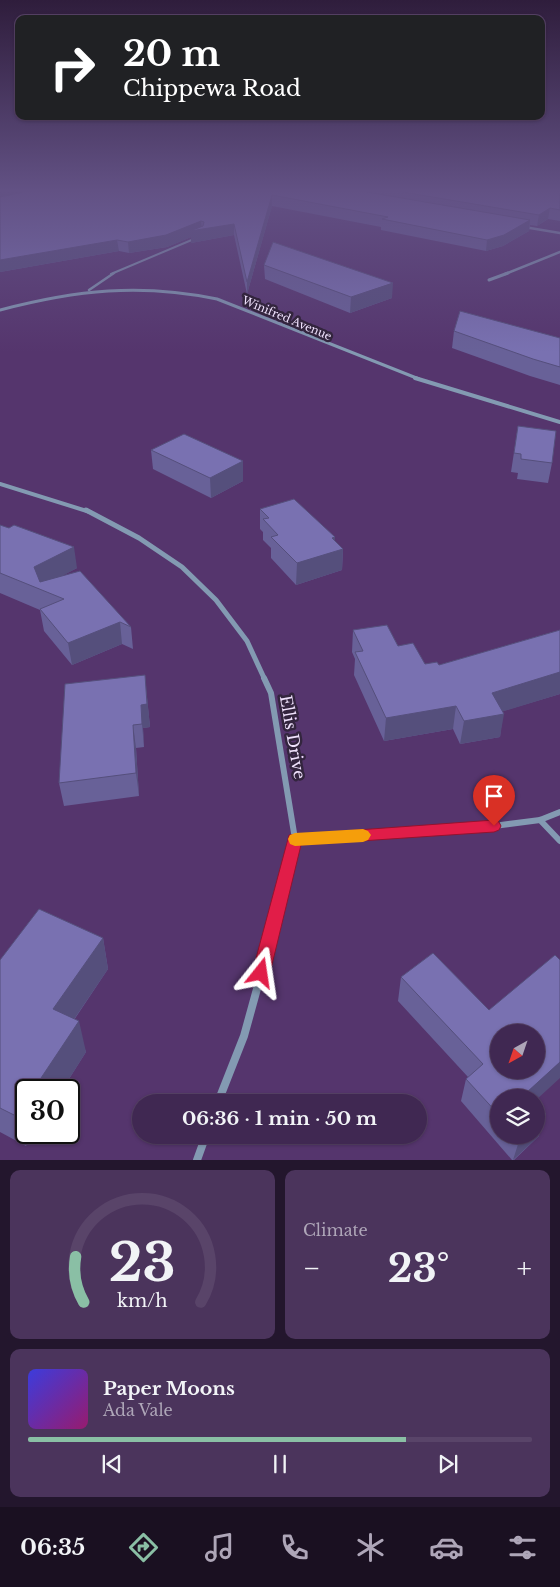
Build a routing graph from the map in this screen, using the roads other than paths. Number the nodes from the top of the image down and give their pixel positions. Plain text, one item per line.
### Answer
1 (180, 244) edge
2 (560, 252) edge
3 (489, 280) dead end
4 (89, 290) junction
5 (0, 310) edge
6 (560, 422) edge
7 (0, 484) edge
8 (560, 812) edge
9 (540, 820) junction
10 (295, 839) junction
11 (560, 841) edge
12 (221, 1094) edge
13 (202, 1144) edge
14 (196, 1160) edge

1 - 4 lane
2 - 3 street
4 - 5 street, Winifred Avenue
4 - 6 street, Winifred Avenue
7 - 10 street, Ellis Drive
8 - 9 street
9 - 10 street
9 - 11 street
10 - 12 street, Ellis Drive
13 - 14 street

